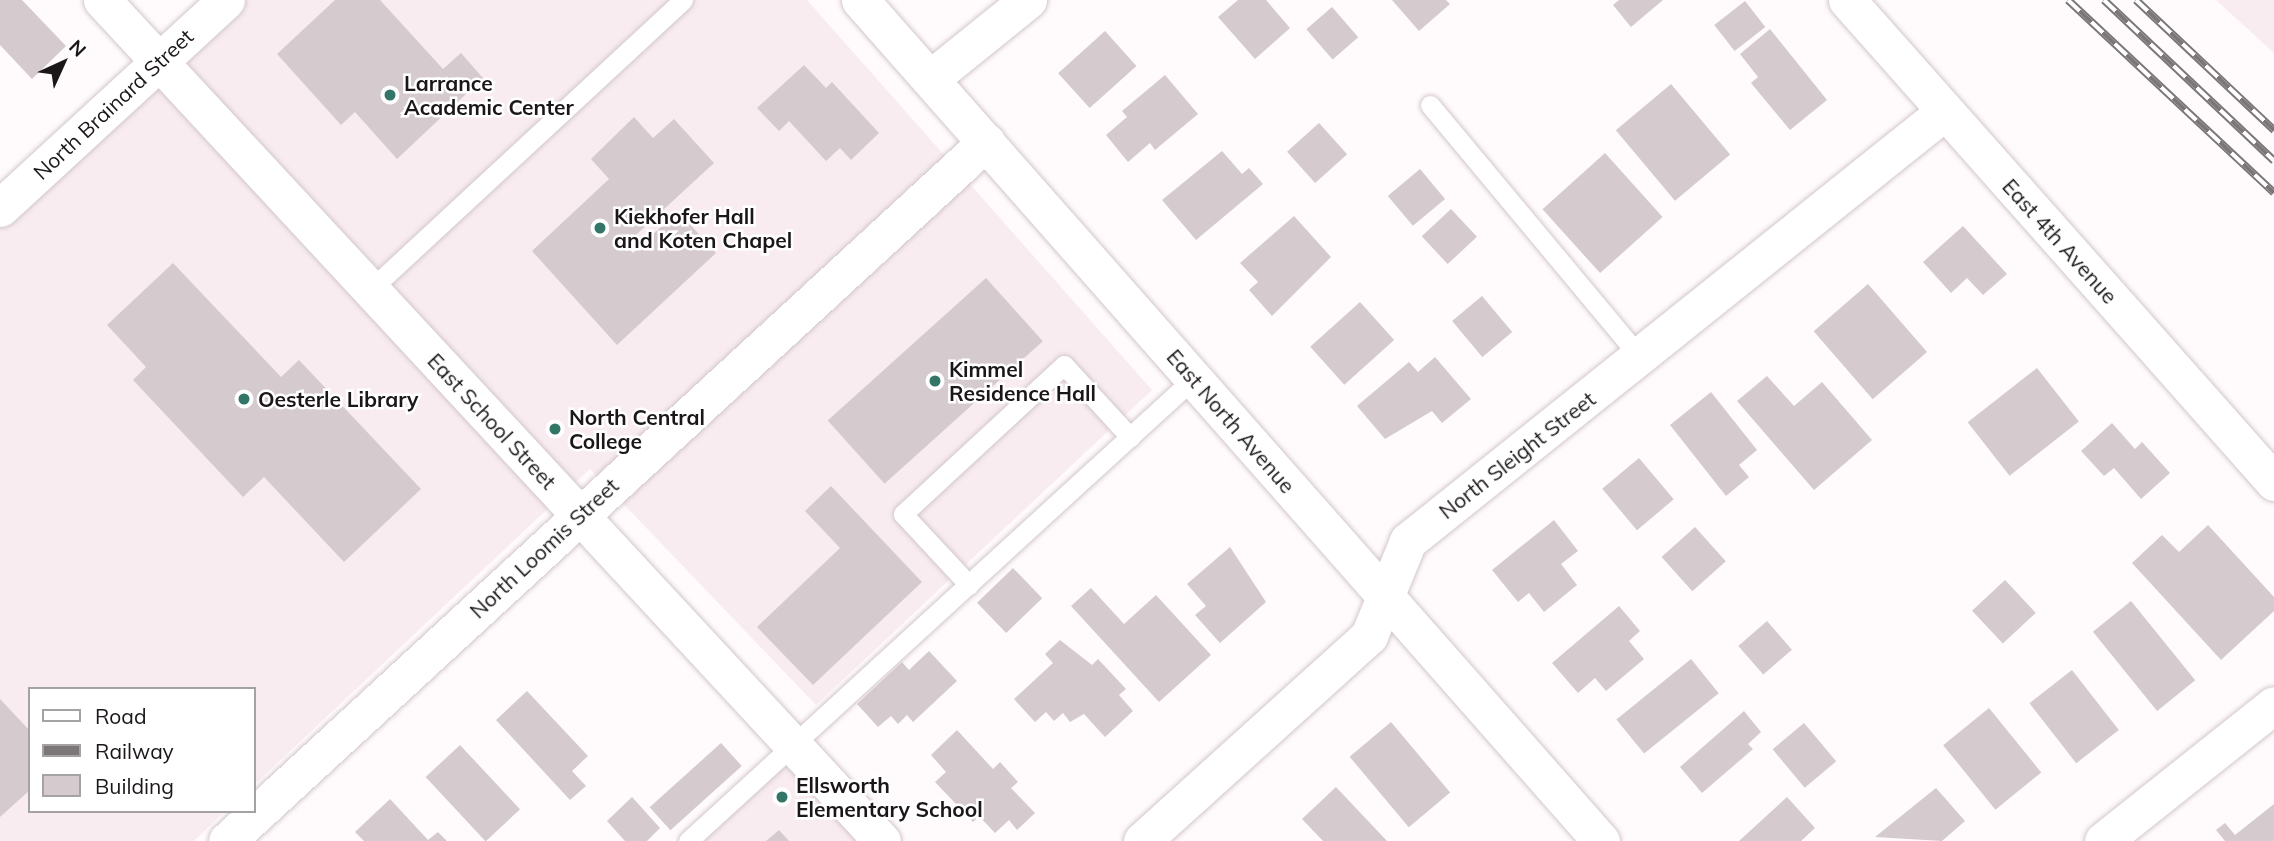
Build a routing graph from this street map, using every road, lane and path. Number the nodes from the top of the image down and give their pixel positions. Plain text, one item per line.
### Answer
1 (102, 0) edge
2 (226, 0) edge
3 (683, 0) edge
4 (860, 0) edge
5 (1028, 0) edge
6 (1847, 0) edge
7 (159, 62) junction
8 (930, 79) junction
9 (1430, 105) dead end
10 (1944, 112) junction
11 (986, 142) junction
12 (0, 208) edge
13 (371, 289) junction
14 (1640, 357) junction
15 (1194, 378) junction
16 (1130, 437) junction
17 (2274, 482) edge
18 (580, 516) junction
19 (969, 585) junction
20 (1383, 593) junction
21 (2274, 705) edge
22 (794, 747) junction
23 (227, 841) edge
24 (688, 841) edge
25 (882, 841) edge
26 (1142, 841) edge
27 (1601, 841) edge
28 (2103, 841) edge

1 - 7 street, East School Street
2 - 7 street, North Brainard Street
3 - 13 lane
4 - 8 street, East North Avenue
5 - 8 street
6 - 10 street, East 4th Avenue
7 - 12 street, North Brainard Street
7 - 13 street, East School Street
8 - 11 street, East North Avenue
9 - 14 lane
10 - 14 street, North Sleight Street
10 - 17 street, East 4th Avenue
11 - 15 street, East North Avenue
11 - 18 street, North Loomis Street
13 - 18 street, East School Street
14 - 20 street, North Sleight Street
15 - 16 lane
15 - 20 street, East North Avenue
16 - 19 lane
16 - 19 lane
18 - 22 street, East School Street
18 - 23 street, North Loomis Street
19 - 22 lane
20 - 26 street, North Sleight Street
20 - 27 street, East North Avenue
21 - 28 street
22 - 24 lane
22 - 25 street, East School Street

